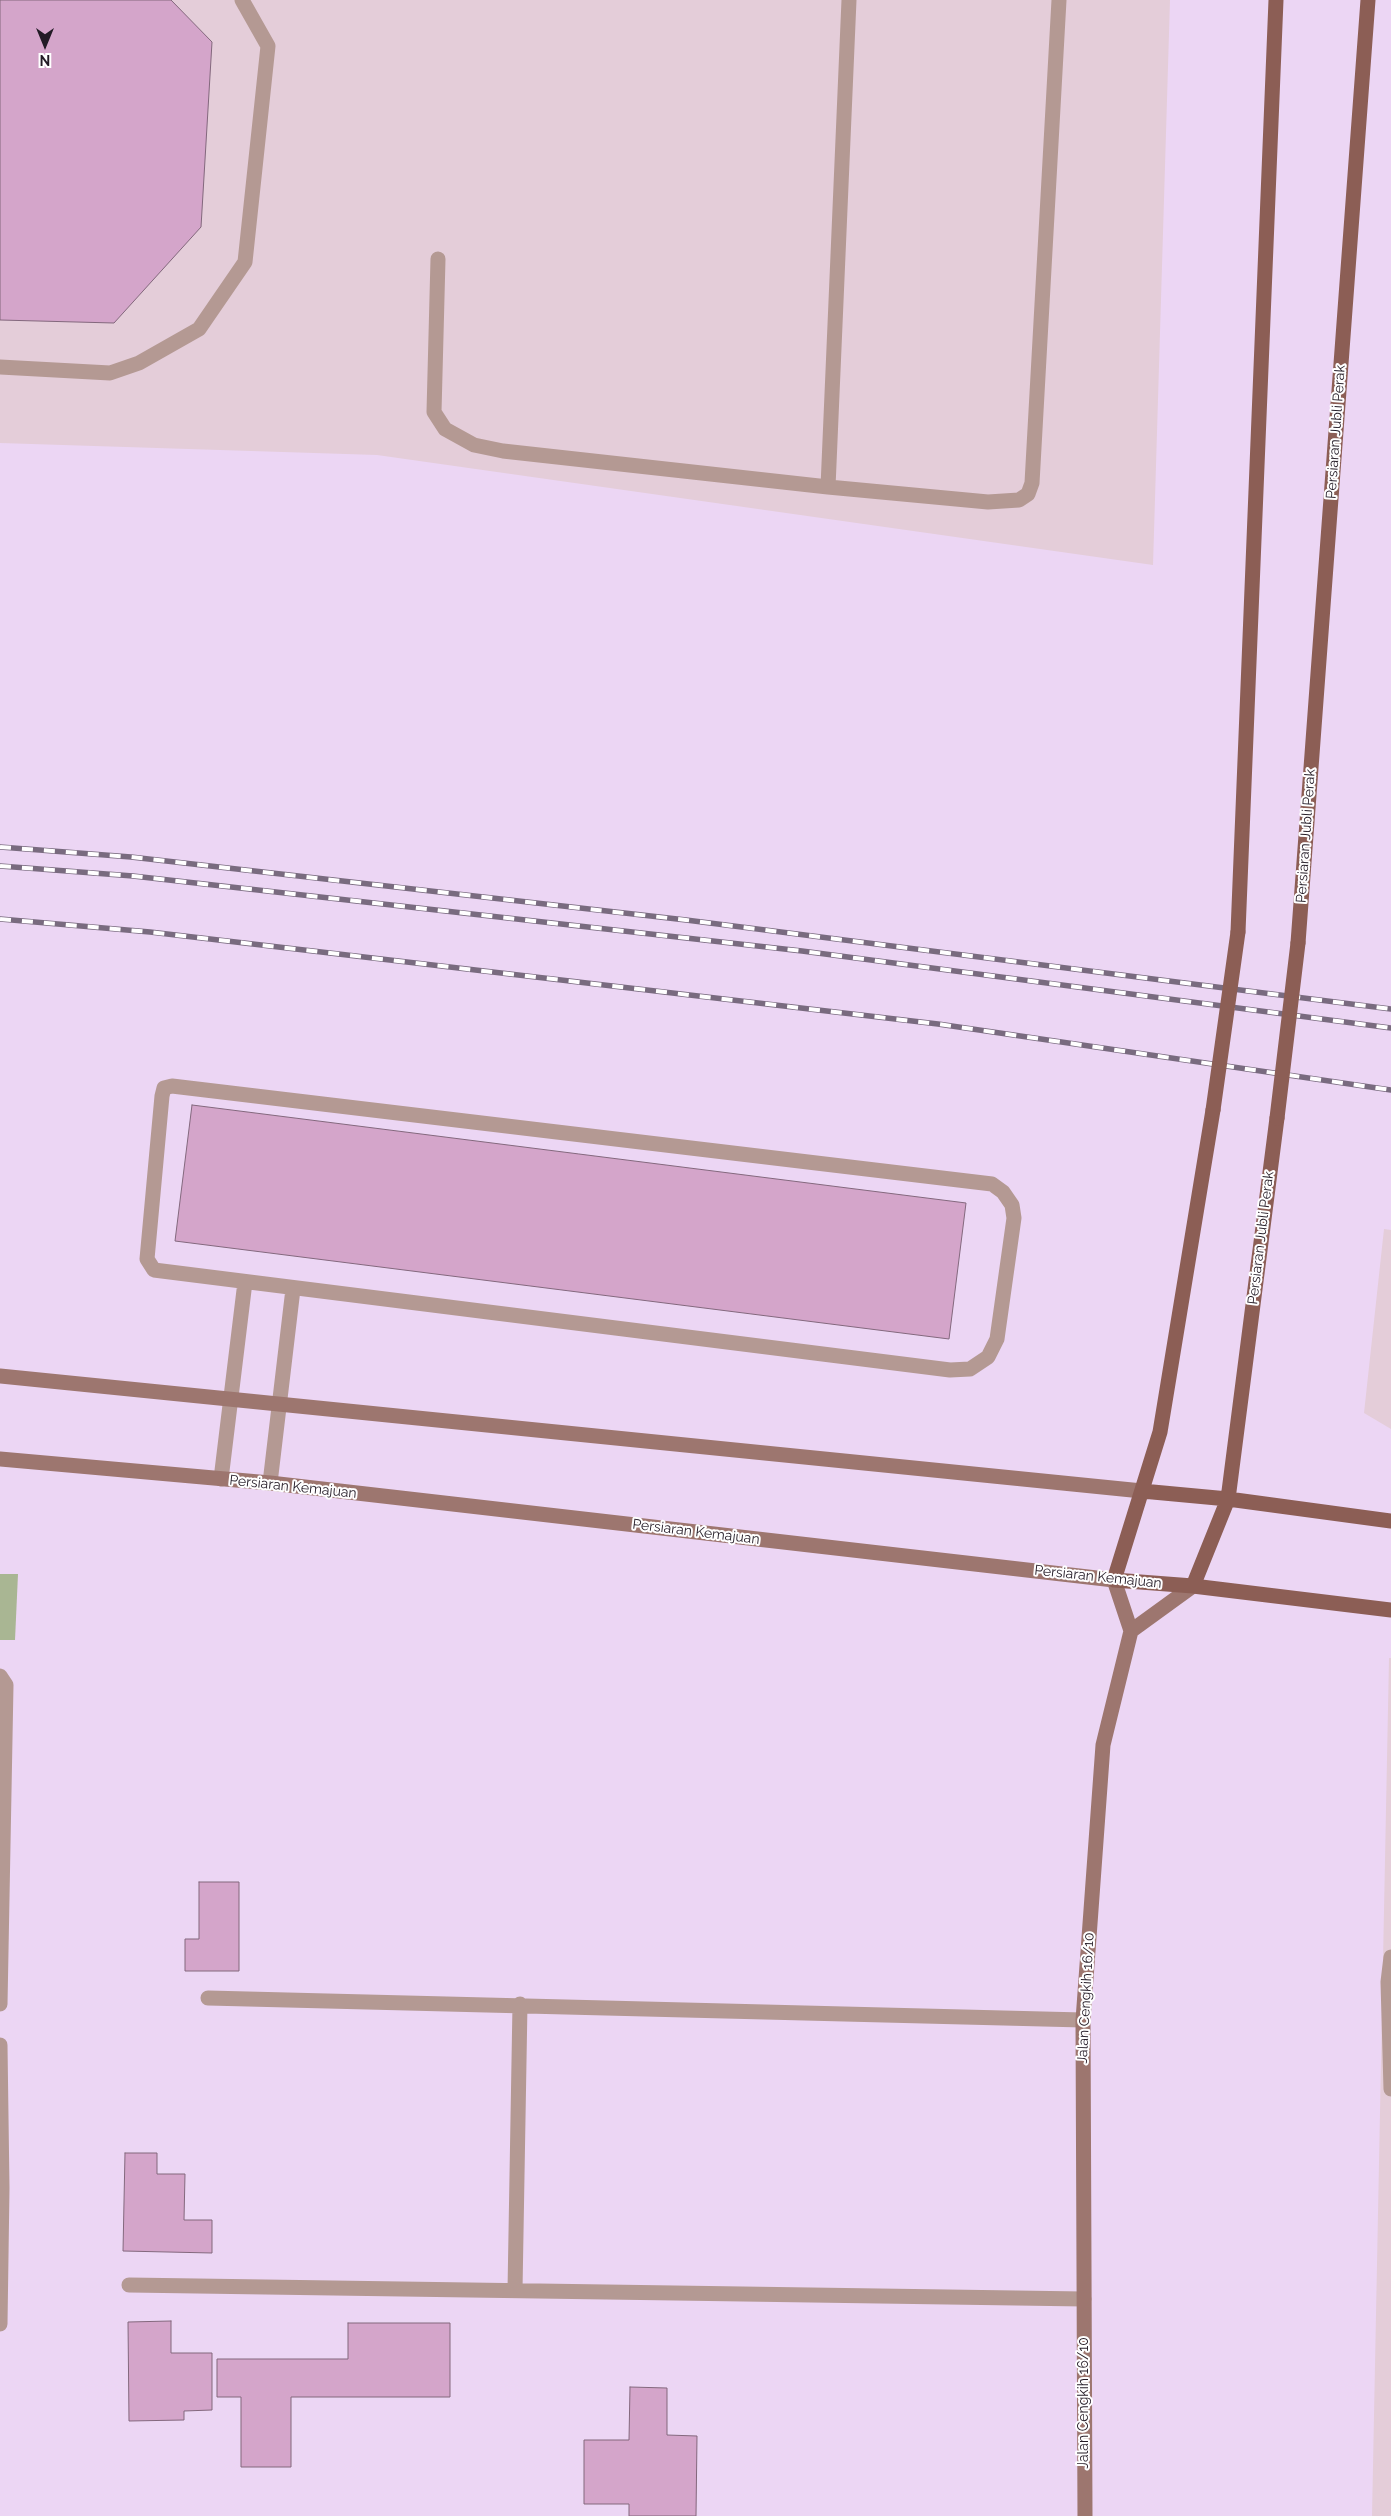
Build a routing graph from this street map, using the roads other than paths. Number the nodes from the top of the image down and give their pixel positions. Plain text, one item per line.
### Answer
1 (242, 0) edge
2 (849, 0) edge
3 (1059, 0) edge
4 (1276, 0) edge
5 (1368, 0) edge
6 (438, 260) dead end
7 (0, 367) edge
8 (828, 487) junction
9 (245, 1282) junction
10 (293, 1289) junction
11 (0, 1376) edge
12 (229, 1397) junction
13 (280, 1403) junction
14 (0, 1459) edge
15 (221, 1479) junction
16 (270, 1483) junction
17 (1142, 1491) junction
18 (1228, 1499) junction
19 (1391, 1521) edge
20 (1114, 1580) junction
21 (1194, 1586) junction
22 (1391, 1610) edge
23 (1131, 1631) junction
24 (0, 1676) edge
25 (2, 1839) edge
26 (1391, 1957) edge
27 (208, 1998) dead end
28 (0, 2004) edge
29 (520, 2004) junction
30 (1083, 2020) junction
31 (0, 2045) edge
32 (1391, 2089) edge
33 (1, 2188) edge
34 (129, 2285) dead end
35 (515, 2290) junction
36 (1084, 2299) junction
37 (0, 2324) edge
38 (1085, 2516) edge

1 - 7 street
2 - 8 street
3 - 8 street
4 - 17 main road, bridge
5 - 18 main road, Persiaran Jubli Perak, bridge
6 - 8 street
9 - 10 street
9 - 10 street
9 - 12 street
10 - 13 street
11 - 12 main road
12 - 13 main road
12 - 15 street
13 - 16 street
13 - 17 main road
14 - 15 main road, Persiaran Kemajuan
15 - 16 main road, Persiaran Kemajuan
16 - 20 main road, Persiaran Kemajuan
17 - 18 main road
17 - 20 main road
18 - 19 main road
18 - 21 main road, Persiaran Jubli Perak
20 - 21 main road, Persiaran Kemajuan
20 - 23 main road
21 - 22 main road, Persiaran Kemajuan
21 - 23 main road
23 - 30 main road, Jalan Cengkih 16/10
24 - 25 street
25 - 28 street
26 - 32 street
27 - 29 street
29 - 30 street
29 - 35 street
30 - 36 main road, Jalan Cengkih 16/10
31 - 33 street
33 - 37 street
34 - 35 street
35 - 36 street
36 - 38 main road, Jalan Cengkih 16/10

